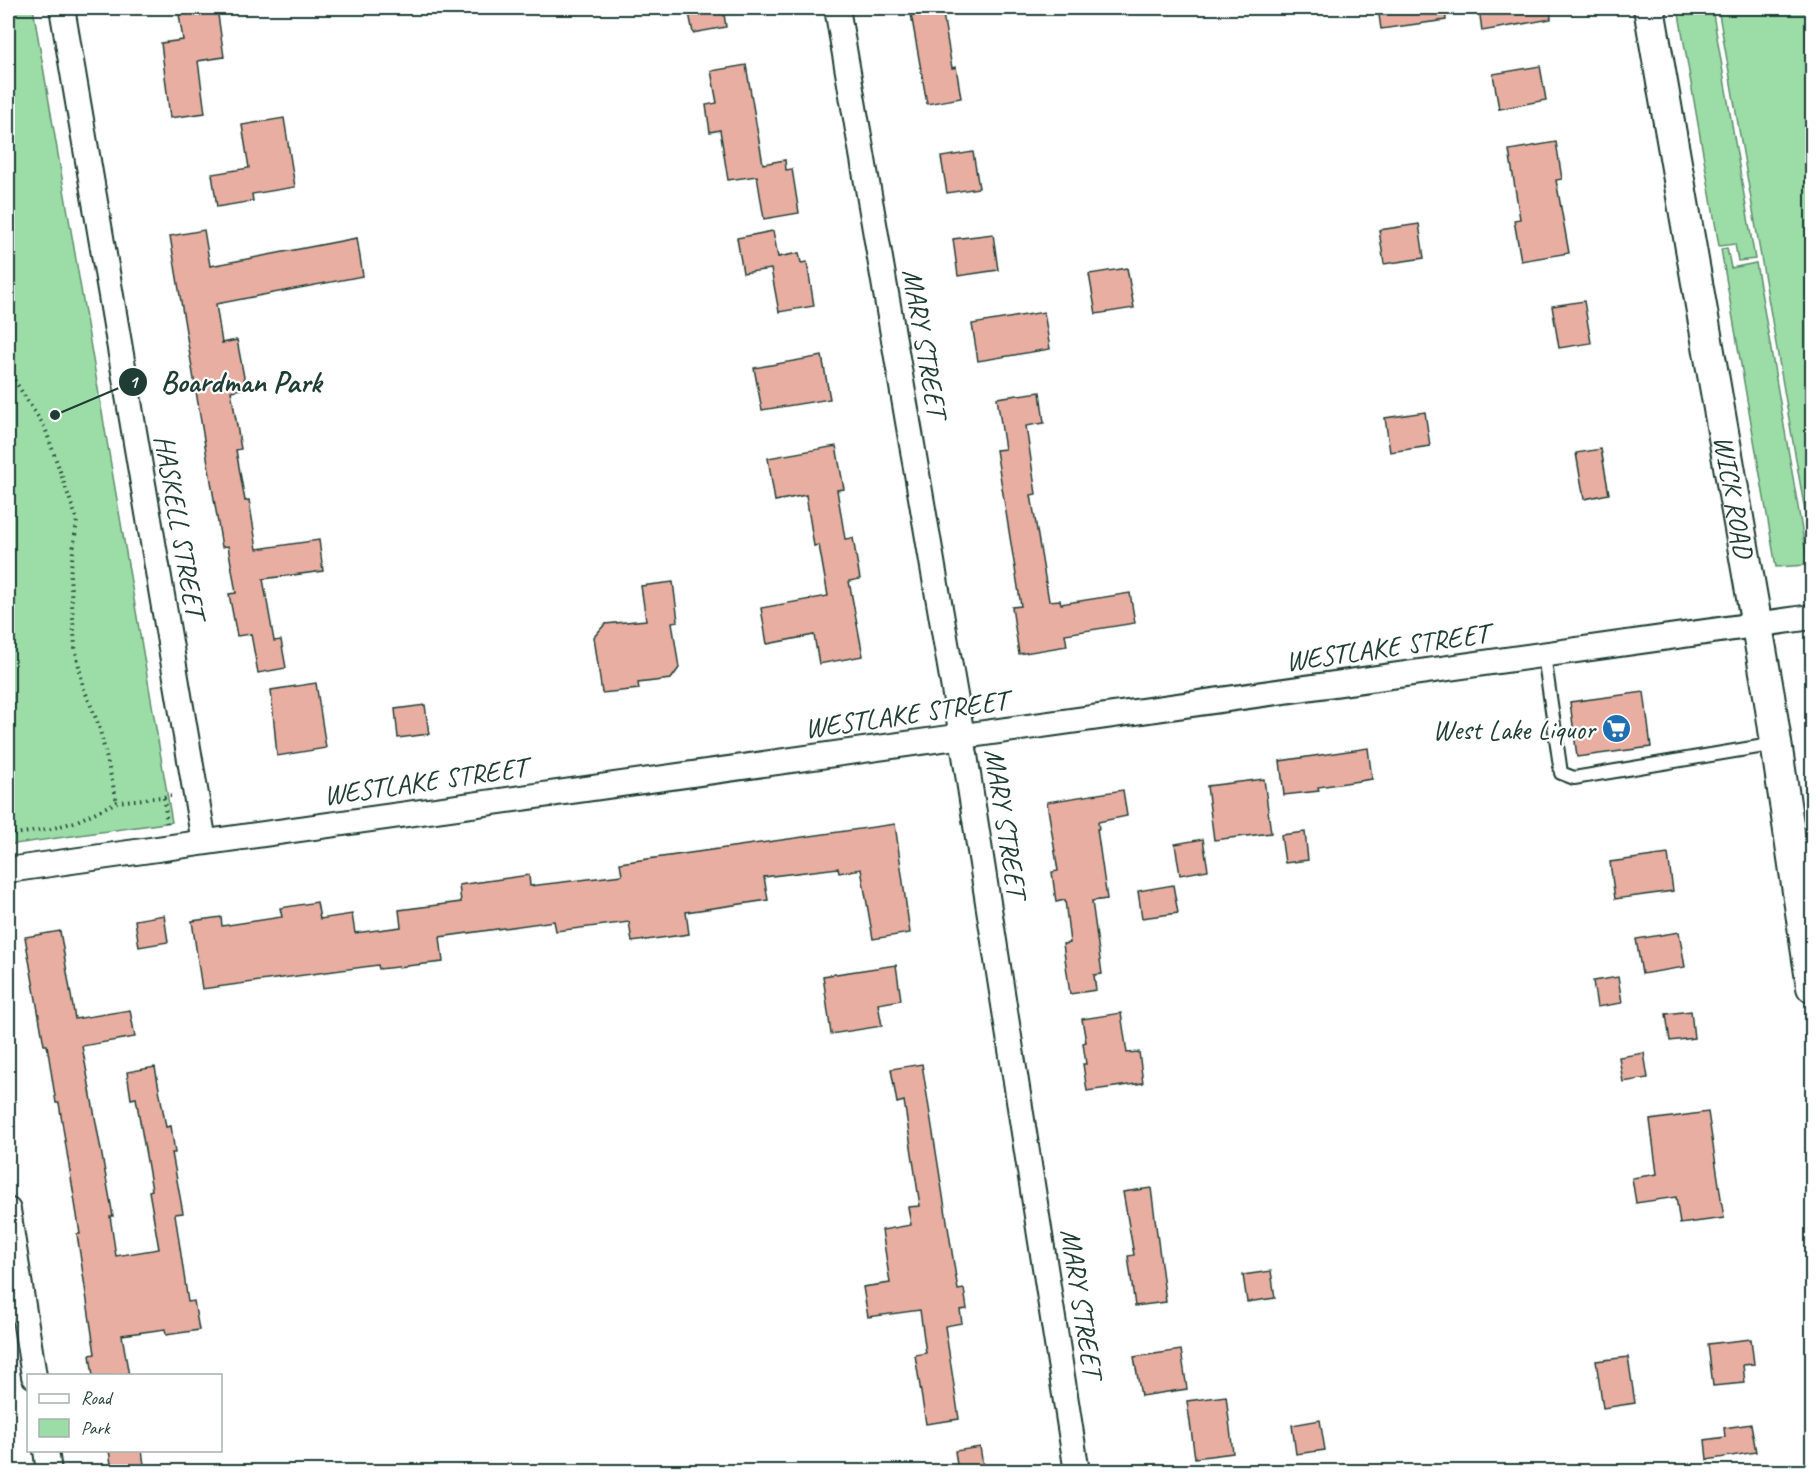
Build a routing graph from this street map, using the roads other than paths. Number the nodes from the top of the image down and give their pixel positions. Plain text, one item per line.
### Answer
1 (62, 8) edge
2 (837, 8) edge
3 (1649, 8) edge
4 (1812, 617) edge
5 (1757, 626) junction
6 (1544, 655) junction
7 (962, 736) junction
8 (1777, 744) junction
9 (204, 842) junction
10 (8, 870) edge
11 (1812, 987) edge
12 (8, 1210) edge
13 (34, 1374) edge
14 (46, 1452) edge
15 (49, 1472) edge
16 (1077, 1472) edge

1 - 9 street, HASKELL STREET
2 - 7 street, MARY STREET
3 - 5 street, WICK ROAD
4 - 5 street, WESTLAKE STREET
5 - 6 street, WESTLAKE STREET
5 - 8 street, WICK ROAD
6 - 7 street, WESTLAKE STREET
6 - 8 lane
7 - 9 street, WESTLAKE STREET
7 - 16 street, MARY STREET
8 - 11 street, WICK ROAD
9 - 10 street, WESTLAKE STREET
12 - 13 street
14 - 15 street

